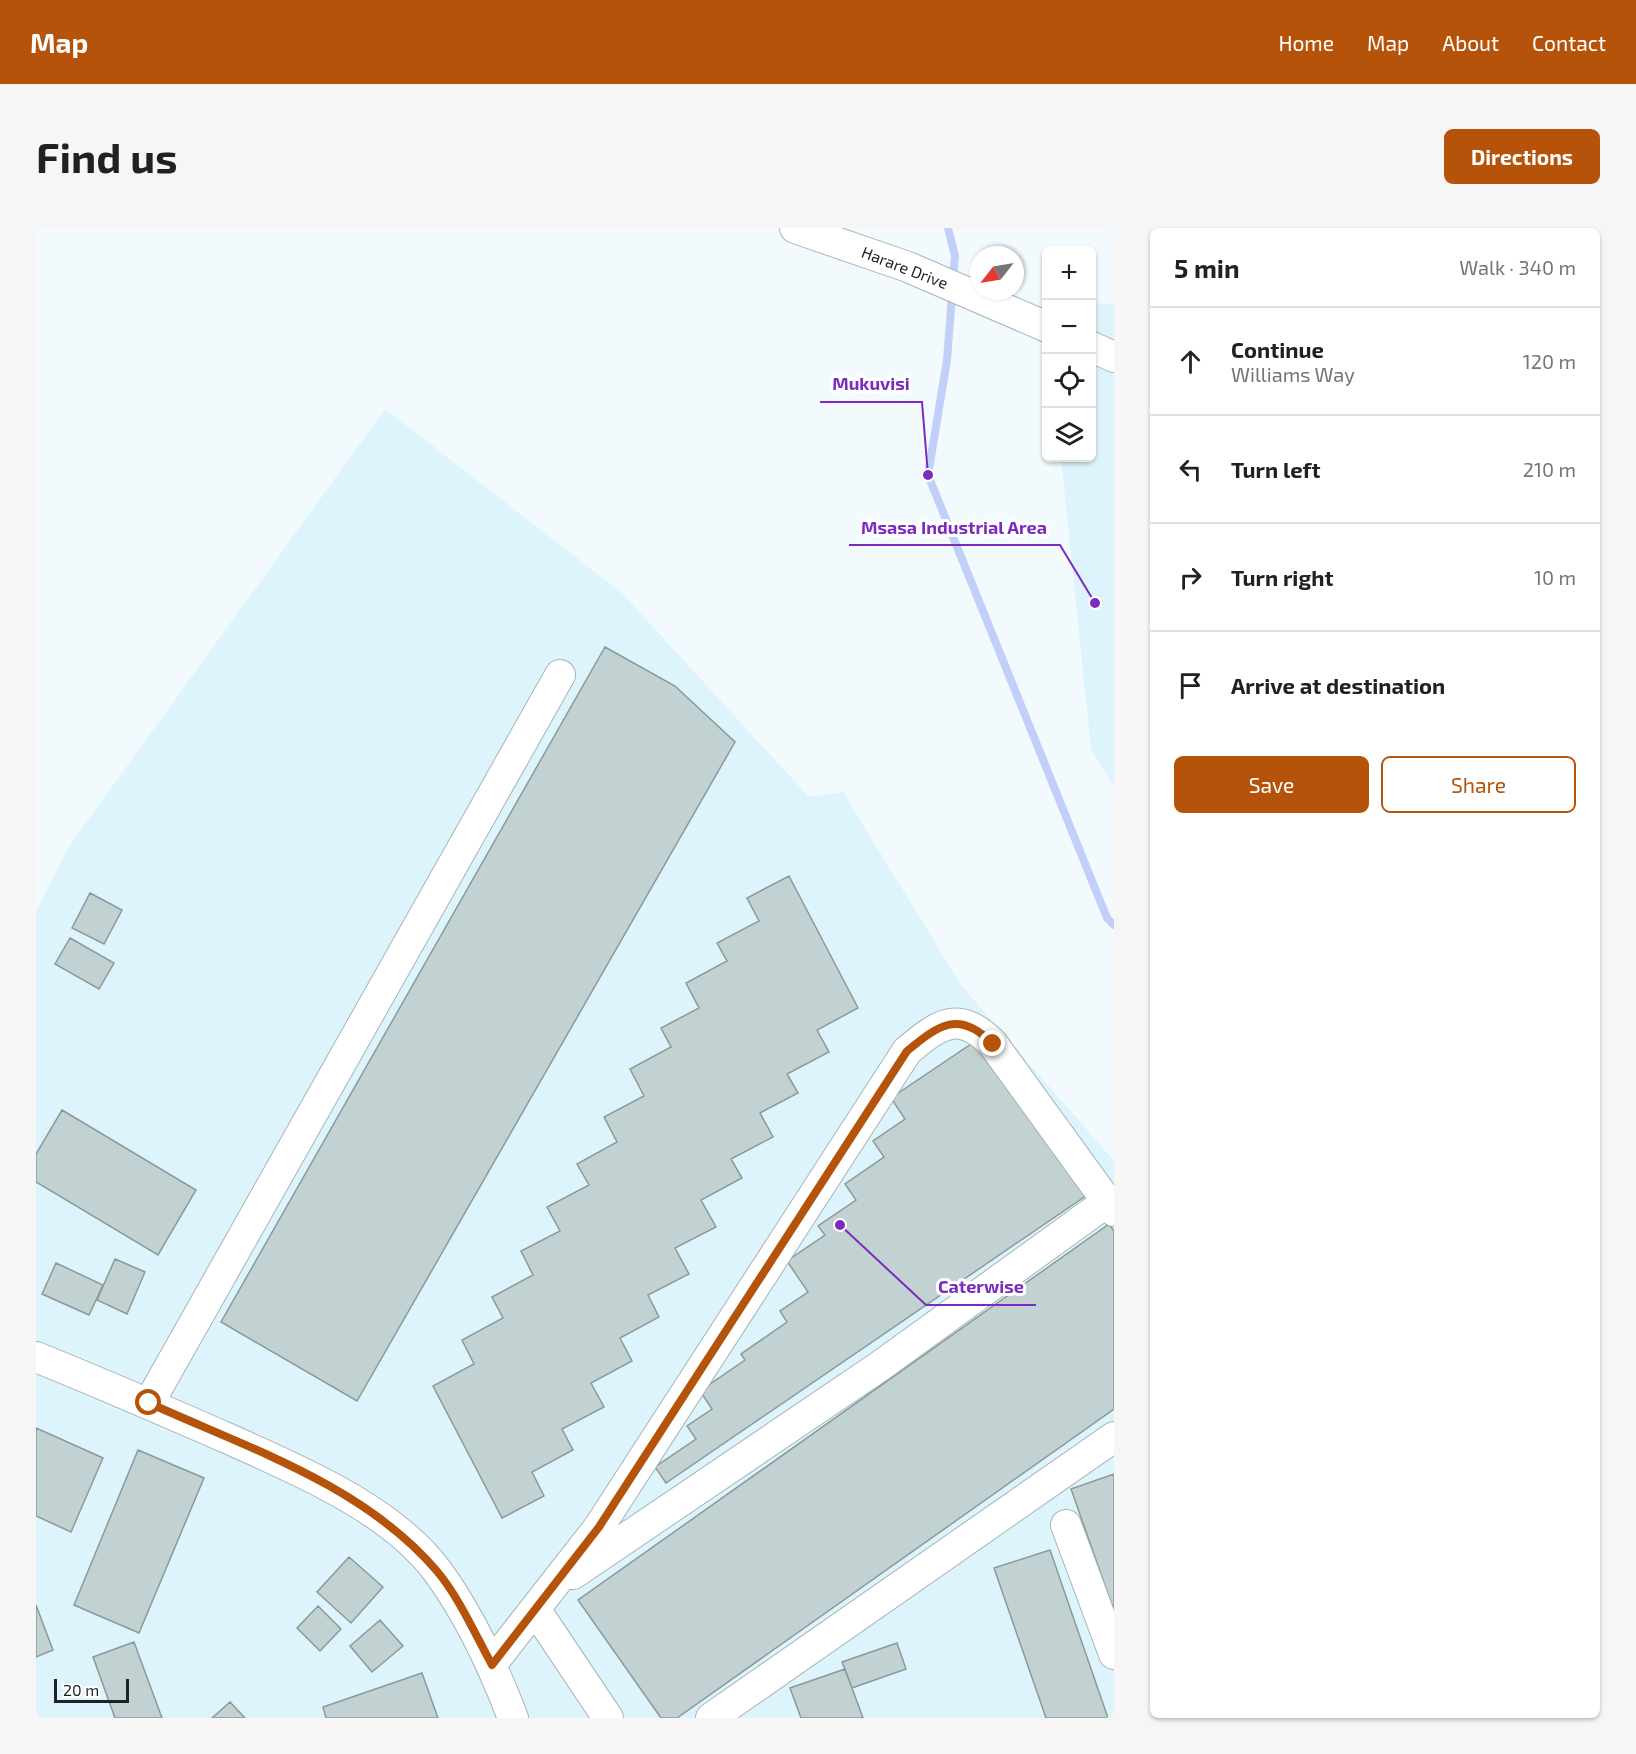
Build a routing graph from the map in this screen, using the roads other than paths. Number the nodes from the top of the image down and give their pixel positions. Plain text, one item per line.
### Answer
1 (795, 228) edge
2 (1042, 325) edge
3 (1096, 349) edge
4 (1114, 357) edge
5 (560, 675) dead end
6 (1111, 1207) edge
7 (36, 1357) edge
8 (149, 1403) junction
9 (1114, 1437) edge
10 (1066, 1525) dead end
11 (543, 1599) junction
12 (1114, 1654) edge
13 (492, 1665) junction
14 (513, 1718) edge
15 (608, 1718) edge
16 (711, 1718) edge

1 - 2 street, Harare Drive
3 - 4 street
5 - 8 street
6 - 11 street
6 - 11 street
7 - 8 street
8 - 13 street
9 - 16 street
10 - 12 street
11 - 13 street
11 - 15 street
13 - 14 street

